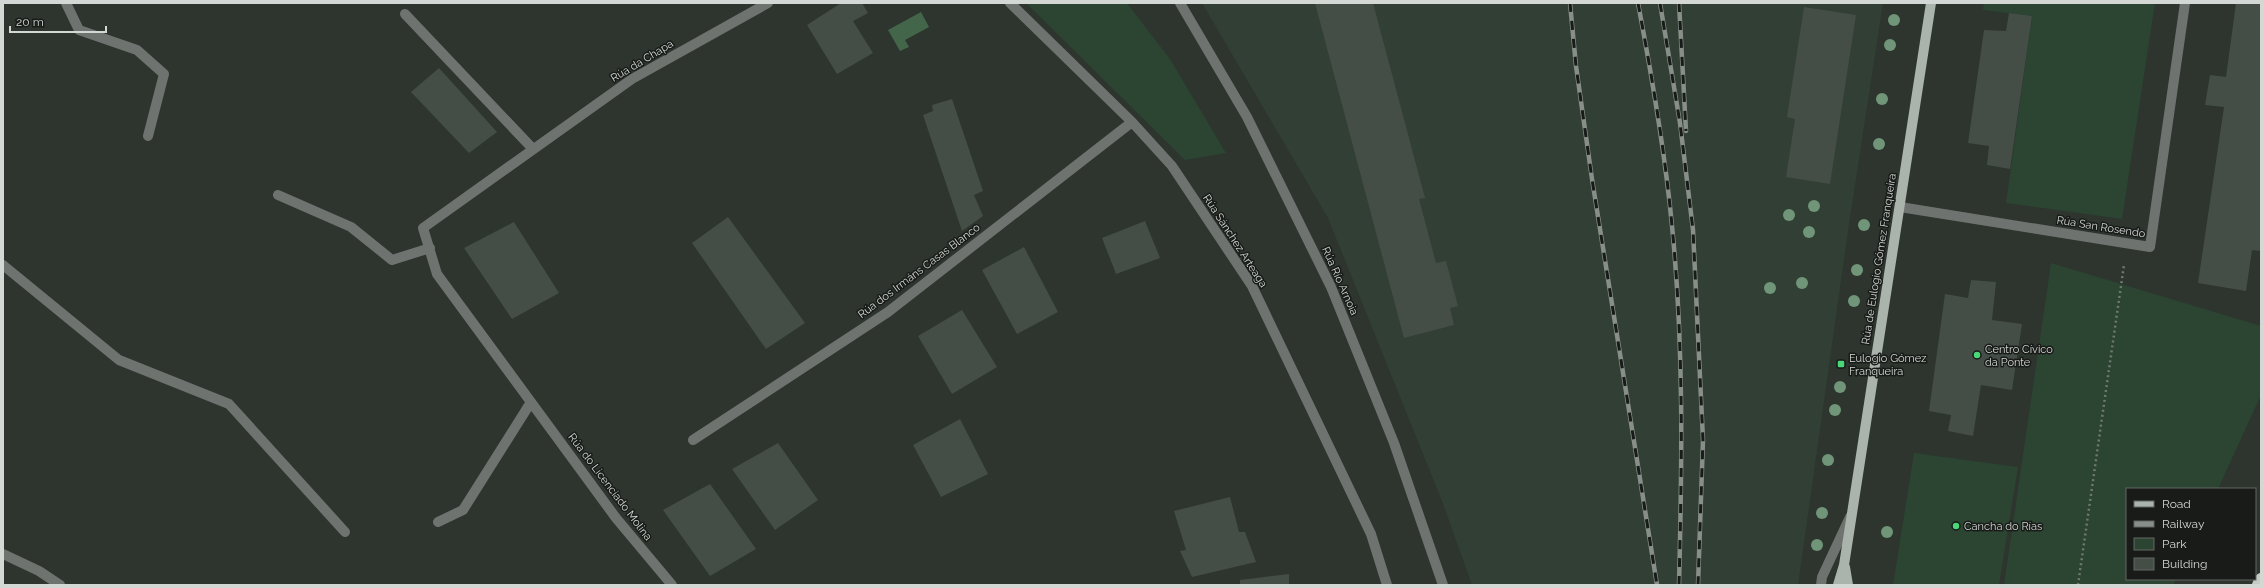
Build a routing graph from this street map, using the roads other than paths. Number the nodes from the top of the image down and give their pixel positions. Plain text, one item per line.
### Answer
1 (66, 3) edge
2 (768, 3) edge
3 (1010, 3) edge
4 (1180, 3) edge
5 (1930, 3) edge
6 (2186, 3) edge
7 (406, 14) dead end
8 (1132, 122) junction
9 (148, 136) dead end
10 (533, 149) junction
11 (278, 196) dead end
12 (1900, 207) junction
13 (424, 228) joint
14 (430, 248) junction
15 (3, 265) edge
16 (531, 402) junction
17 (693, 440) dead end
18 (1852, 511) junction
19 (438, 522) dead end
20 (345, 532) dead end
21 (3, 554) edge
22 (1844, 565) junction
23 (2261, 579) edge
24 (60, 585) edge
25 (672, 585) edge
26 (1387, 585) edge
27 (1443, 585) edge
28 (1821, 585) edge
29 (1838, 585) edge
30 (1848, 585) edge
31 (2258, 585) edge

1 - 9 street
2 - 10 street, Rúa da Chapa
3 - 8 street, Rúa Sánchez Arteaga
4 - 27 street, Rúa Río Arnoia
5 - 12 main road, Rúa de Eulogio Gómez Franqueira
6 - 12 street, Rúa San Rosendo
7 - 10 street
8 - 17 street, Rúa dos Irmáns Casas Blanco
8 - 26 street, Rúa Sánchez Arteaga
10 - 13 street, Rúa da Chapa
11 - 14 street
12 - 18 main road, Rúa de Eulogio Gómez Franqueira
13 - 14 street, Rúa do Licenciado Molina
14 - 16 street, Rúa do Licenciado Molina
15 - 20 street
16 - 19 street
16 - 25 street, Rúa do Licenciado Molina
18 - 22 main road, Rúa de Eulogio Gómez Franqueira
18 - 28 street
21 - 24 street
22 - 29 main road
22 - 30 main road
23 - 31 highway

